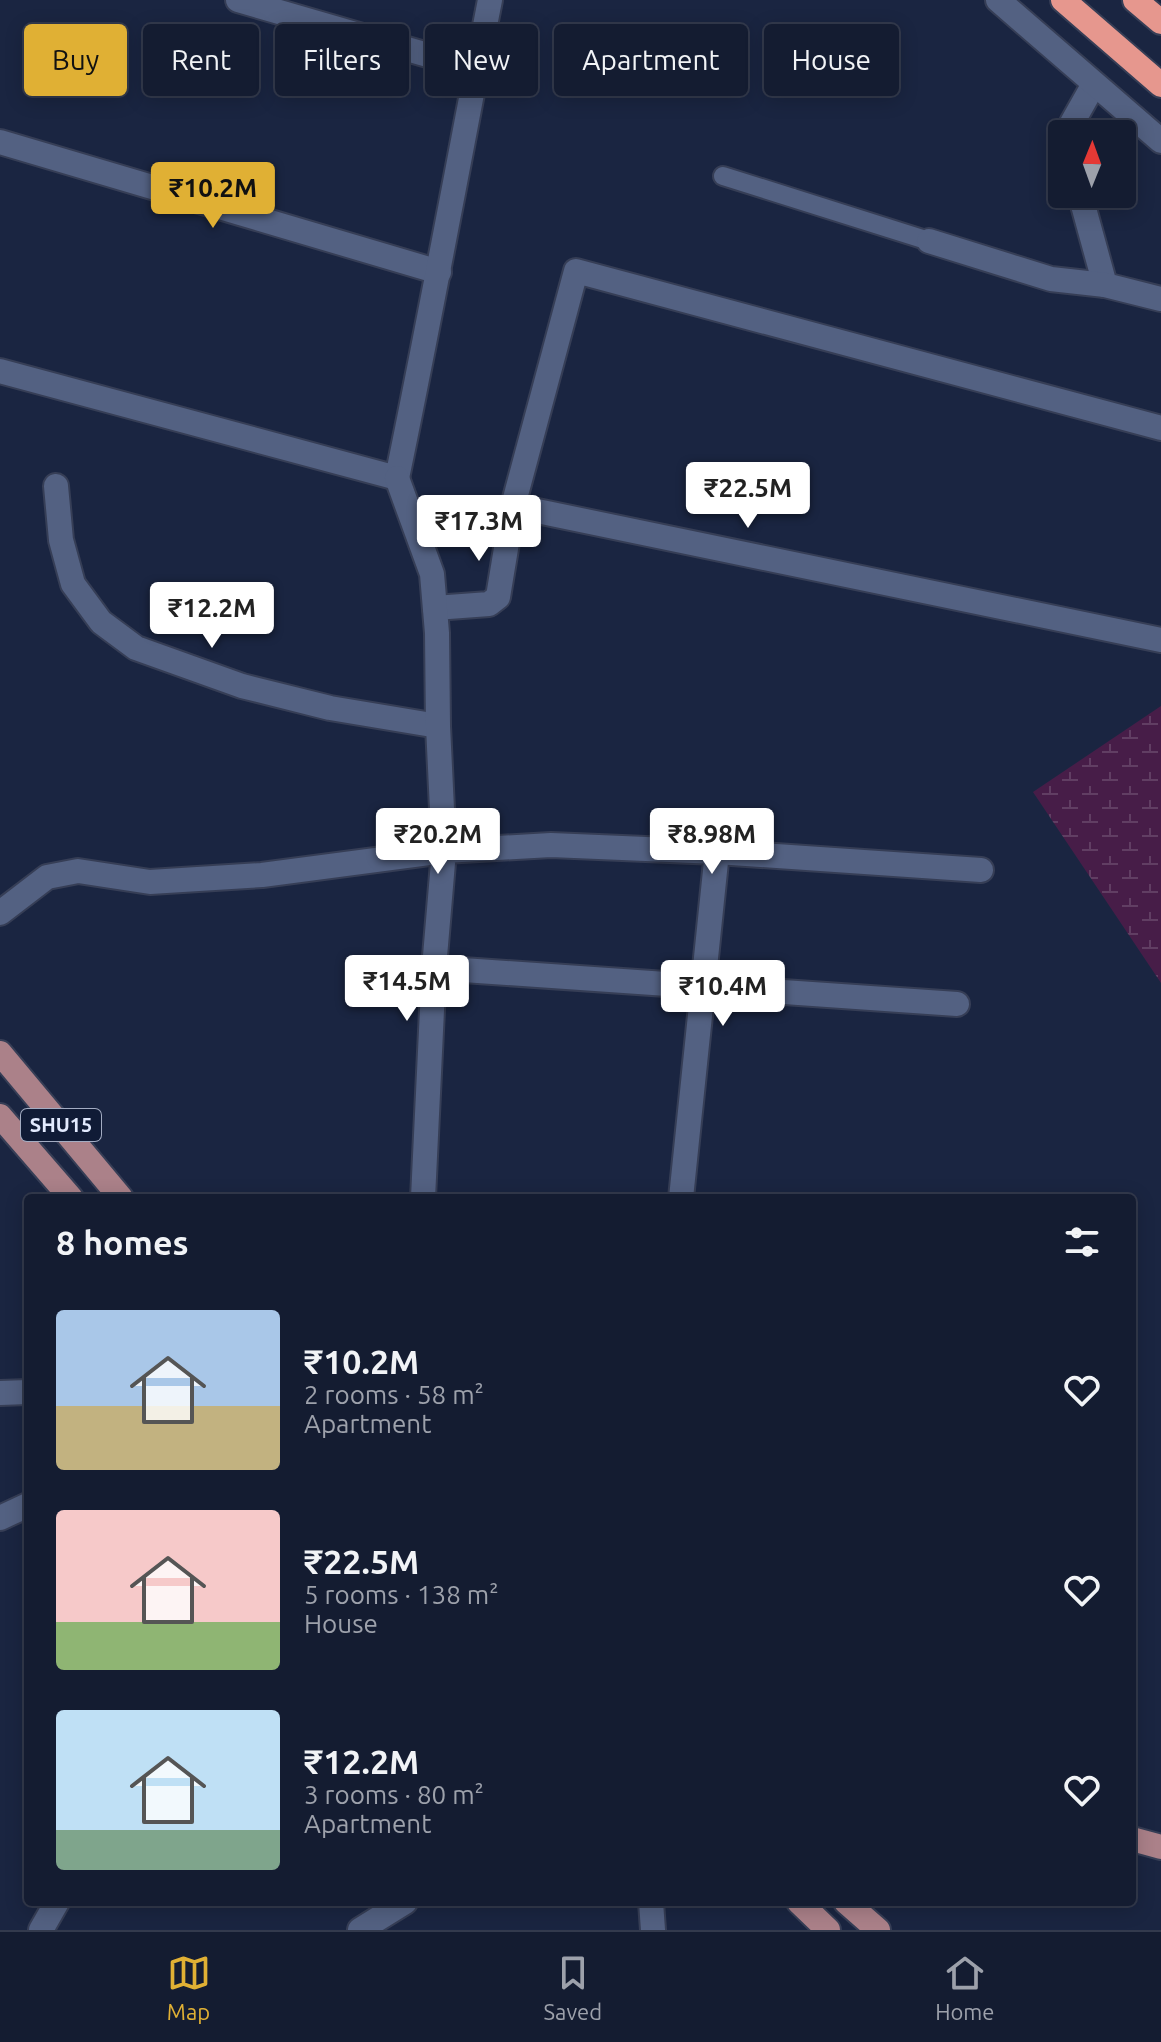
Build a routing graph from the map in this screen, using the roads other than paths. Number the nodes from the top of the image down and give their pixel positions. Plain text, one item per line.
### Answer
1 (238, 0) edge
2 (490, 0) edge
3 (998, 0) edge
4 (1063, 0) edge
5 (1135, 0) edge
6 (1161, 22) edge
7 (485, 24) edge
8 (425, 54) edge
9 (1094, 84) junction
10 (1161, 85) edge
11 (471, 96) edge
12 (1074, 120) edge
13 (1161, 141) edge
14 (0, 142) edge
15 (723, 176) dead end
16 (1084, 208) edge
17 (929, 241) joint
18 (439, 272) junction
19 (1105, 285) junction
20 (1161, 299) edge
21 (0, 371) edge
22 (1161, 428) edge
23 (397, 478) junction
24 (56, 486) dead end
25 (513, 506) junction
26 (435, 608) junction
27 (1161, 640) edge
28 (438, 726) junction
29 (444, 851) junction
30 (717, 852) junction
31 (981, 870) dead end
32 (0, 913) edge
33 (434, 968) junction
34 (704, 985) junction
35 (957, 1004) dead end
36 (0, 1053) edge
37 (0, 1116) edge
38 (68, 1194) edge
39 (118, 1194) edge
40 (423, 1194) edge
41 (681, 1194) edge
42 (24, 1392) edge
43 (0, 1393) edge
44 (24, 1507) edge
45 (0, 1518) edge
46 (1136, 1840) edge
47 (1161, 1847) edge
48 (55, 1906) edge
49 (399, 1906) edge
50 (651, 1906) edge
51 (803, 1906) edge
52 (851, 1906) edge
53 (41, 1930) edge
54 (360, 1930) edge
55 (653, 1930) edge
56 (828, 1930) edge
57 (878, 1930) edge

1 - 8 street
2 - 7 street
3 - 9 street
4 - 10 highway
5 - 6 highway
9 - 12 street
9 - 13 street
11 - 18 street
14 - 18 street
15 - 17 lane
16 - 19 street
17 - 19 street
18 - 23 street
19 - 20 street
21 - 23 street
22 - 25 street
23 - 26 street
24 - 28 street
25 - 26 street
25 - 27 street
26 - 28 street
28 - 29 street
29 - 30 street
29 - 32 street
29 - 33 street
30 - 31 street
30 - 34 street
33 - 34 street
33 - 40 street
34 - 35 street
34 - 41 street
36 - 39 main road, SHU15
37 - 38 main road, SHU15
42 - 43 street
44 - 45 street
46 - 47 main road
48 - 53 street
49 - 54 street
50 - 55 street
51 - 56 main road
52 - 57 main road

